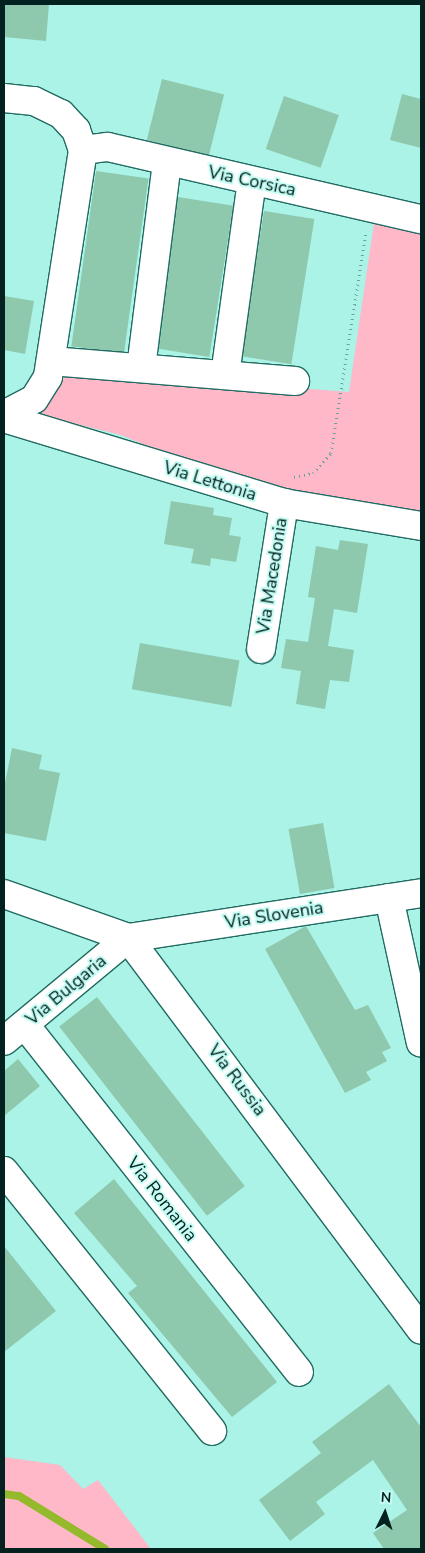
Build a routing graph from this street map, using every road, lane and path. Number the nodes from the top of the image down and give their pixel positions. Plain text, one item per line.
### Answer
1 (4, 98) edge
2 (82, 150) junction
3 (167, 163) junction
4 (252, 181) junction
5 (369, 208) junction
6 (421, 219) edge
7 (51, 361) junction
8 (140, 368) junction
9 (225, 375) junction
10 (295, 381) dead end
11 (4, 416) edge
12 (285, 491) junction
13 (421, 526) edge
14 (261, 650) dead end
15 (421, 892) edge
16 (4, 894) edge
17 (389, 898) junction
18 (128, 938) junction
19 (25, 1024) junction
20 (4, 1041) edge
21 (421, 1043) edge
22 (4, 1171) edge
23 (421, 1330) edge
24 (299, 1372) dead end
25 (212, 1431) dead end

1 - 2 street
2 - 3 street, Via Corsica
2 - 7 street
3 - 4 street, Via Corsica
3 - 8 street
4 - 5 street, Via Corsica
4 - 9 street
5 - 6 street, Via Corsica
5 - 12 path
7 - 8 street
7 - 11 street
8 - 9 street
9 - 10 street
11 - 12 street, Via Lettonia
12 - 13 street, Via Lettonia
12 - 14 street, Via Macedonia
15 - 17 street, Via Slovenia
16 - 18 street
17 - 18 street, Via Slovenia
17 - 21 street
18 - 19 street, Via Bulgaria
18 - 23 street, Via Russia
19 - 20 street, Via Bulgaria
19 - 24 street, Via Romania
22 - 25 street

